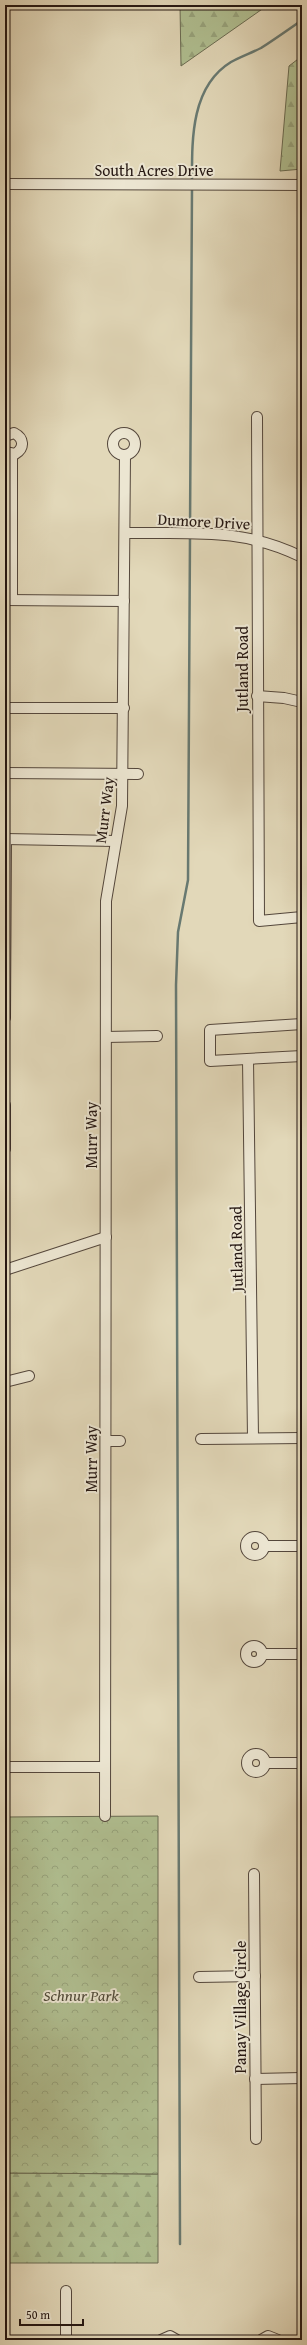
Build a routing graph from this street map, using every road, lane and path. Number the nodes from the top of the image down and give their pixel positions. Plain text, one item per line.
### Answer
1 (5, 184) edge
2 (302, 186) edge
3 (257, 417) dead end
4 (5, 436) edge
5 (8, 453) edge
6 (125, 455) dead end
7 (125, 533) junction
8 (257, 539) junction
9 (302, 557) edge
10 (8, 600) edge
11 (124, 601) junction
12 (257, 696) junction
13 (302, 702) edge
14 (5, 708) edge
15 (124, 708) junction
16 (5, 773) edge
17 (124, 774) junction
18 (138, 774) dead end
19 (6, 839) edge
20 (116, 841) junction
21 (302, 917) edge
22 (5, 1018) edge
23 (302, 1024) edge
24 (157, 1036) dead end
25 (106, 1037) junction
26 (302, 1056) edge
27 (248, 1060) junction
28 (5, 1105) edge
29 (5, 1149) edge
30 (106, 1237) junction
31 (5, 1270) edge
32 (29, 1376) dead end
33 (5, 1382) edge
34 (253, 1438) junction
35 (302, 1438) edge
36 (201, 1439) dead end
37 (106, 1441) junction
38 (120, 1441) dead end
39 (264, 1546) dead end
40 (302, 1546) edge
41 (263, 1654) dead end
42 (302, 1654) edge
43 (266, 1763) dead end
44 (302, 1763) edge
45 (5, 1767) edge
46 (106, 1767) junction
47 (106, 1816) dead end
48 (254, 1874) dead end
49 (255, 1976) junction
50 (199, 1977) dead end
51 (302, 2078) edge
52 (255, 2079) junction
53 (256, 2139) dead end
54 (66, 2291) dead end
55 (66, 2340) edge
56 (161, 2340) edge
57 (177, 2340) edge
58 (261, 2340) edge
59 (278, 2340) edge

1 - 2 street, South Acres Drive
3 - 8 street, Jutland Road
4 - 5 street
5 - 10 street
6 - 7 street, Murr Way
7 - 8 street, Dumore Drive
7 - 11 street, Murr Way
8 - 9 street, Dumore Drive
8 - 12 street, Jutland Road
10 - 11 street
11 - 15 street, Murr Way
12 - 13 street
12 - 21 street, Jutland Road
14 - 15 street
15 - 17 street, Murr Way
16 - 17 street
17 - 18 street
17 - 20 street, Murr Way
19 - 20 street
19 - 22 street
20 - 25 street, Murr Way
23 - 27 street
24 - 25 street
25 - 30 street, Murr Way
26 - 27 street
27 - 34 street, Jutland Road
28 - 29 street
30 - 31 street
30 - 37 street, Murr Way
32 - 33 street
34 - 35 street
34 - 36 street
37 - 38 street
37 - 46 street, Murr Way
39 - 40 street
41 - 42 street
43 - 44 street
45 - 46 street
46 - 47 street, Murr Way
48 - 49 street, Panay Village Circle
49 - 50 street
49 - 52 street, Panay Village Circle
51 - 52 street
52 - 53 street, Panay Village Circle
54 - 55 street
56 - 57 street
58 - 59 street

